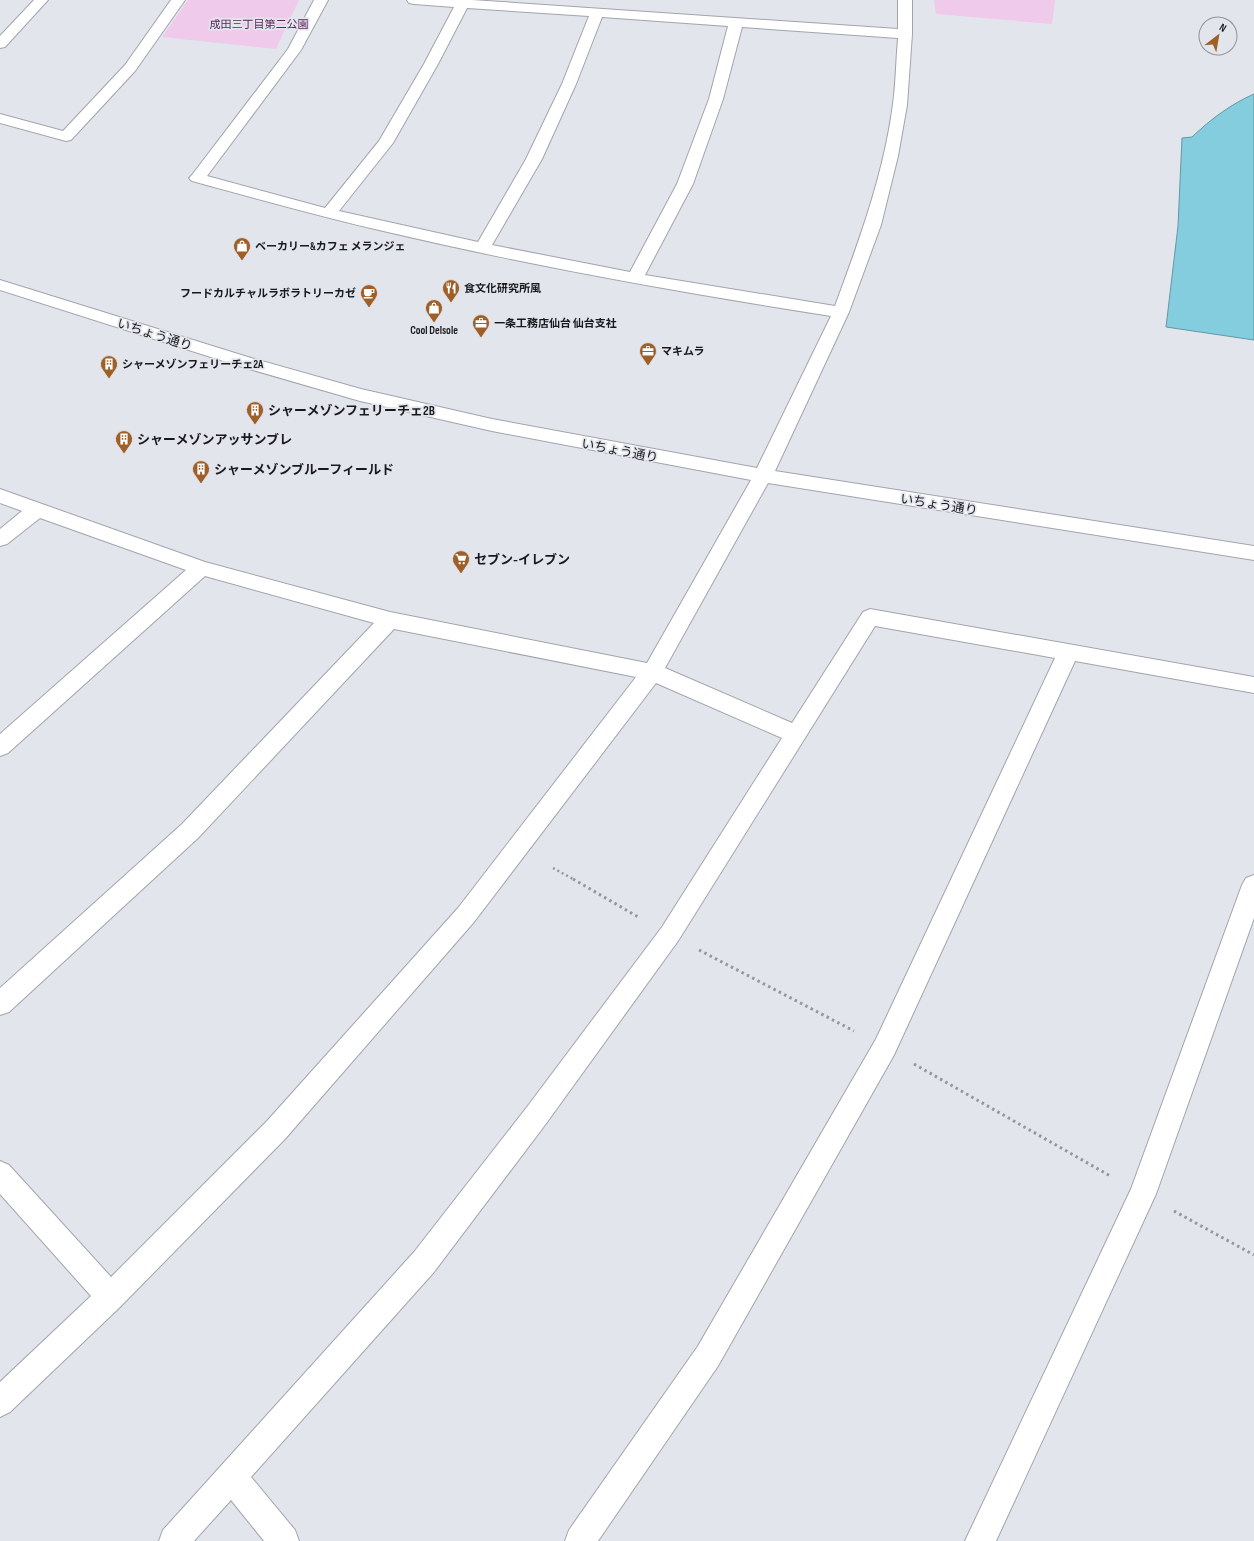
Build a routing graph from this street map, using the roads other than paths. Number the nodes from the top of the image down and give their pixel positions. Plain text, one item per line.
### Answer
1 (41, 0) edge
2 (178, 0) edge
3 (321, 0) edge
4 (414, 0) edge
5 (905, 0) edge
6 (462, 4) junction
7 (598, 13) junction
8 (736, 22) junction
9 (905, 34) junction
10 (0, 44) edge
11 (0, 118) edge
12 (328, 213) junction
13 (483, 247) junction
14 (635, 278) junction
15 (0, 284) edge
16 (841, 312) junction
17 (763, 476) junction
18 (0, 496) edge
19 (38, 509) junction
20 (0, 539) edge
21 (1254, 553) edge
22 (201, 568) junction
23 (390, 620) junction
24 (1068, 653) junction
25 (652, 672) junction
26 (1254, 685) edge
27 (796, 734) junction
28 (0, 747) edge
29 (1254, 885) edge
30 (0, 1004) edge
31 (0, 1174) edge
32 (110, 1297) junction
33 (0, 1402) edge
34 (232, 1478) junction
35 (174, 1541) edge
36 (284, 1541) edge
37 (580, 1541) edge
38 (980, 1541) edge

1 - 10 street
2 - 11 street
3 - 12 street
4 - 6 street
5 - 9 street
6 - 7 street
6 - 12 street
7 - 8 street
7 - 13 street
8 - 9 street
8 - 14 street
9 - 16 street
12 - 13 street
13 - 14 street
14 - 16 street
15 - 17 street, いちょう通り
16 - 17 street
17 - 21 street, いちょう通り
17 - 25 street
18 - 19 street
19 - 20 street
19 - 22 street
22 - 23 street
22 - 28 street
23 - 25 street
23 - 30 street
24 - 26 street
24 - 27 street
24 - 37 street
25 - 27 street
25 - 32 street
27 - 34 street
29 - 38 street
31 - 32 street
32 - 33 street
34 - 35 street
34 - 36 street

